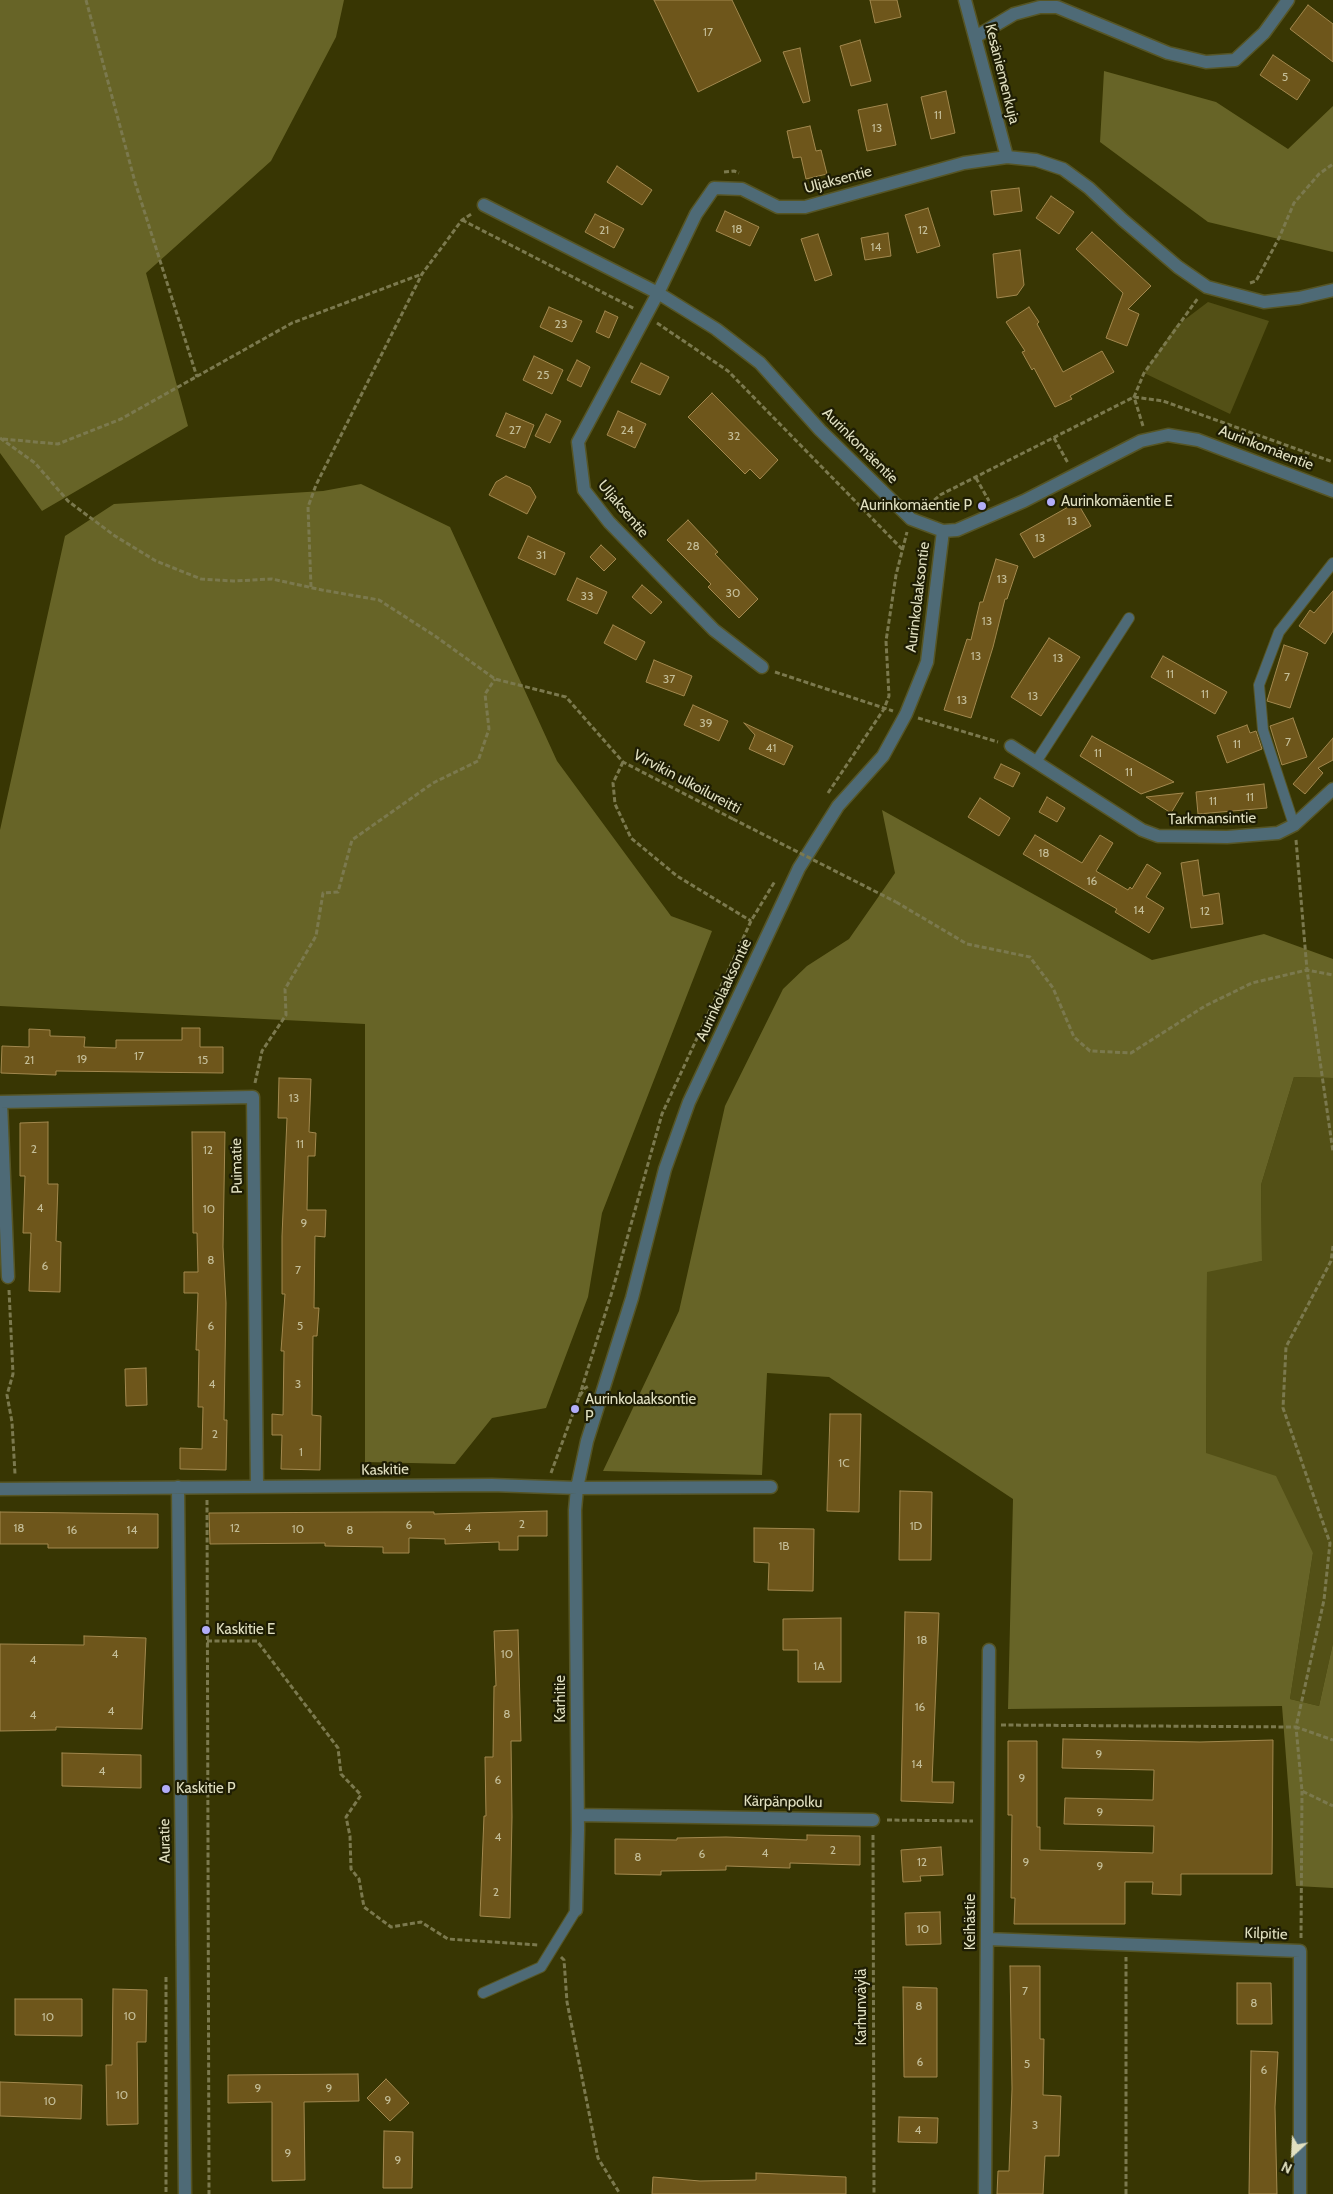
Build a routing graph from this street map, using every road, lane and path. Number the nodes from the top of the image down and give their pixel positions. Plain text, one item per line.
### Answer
1 (86, 0) edge
2 (965, 0) edge
3 (1288, 0) edge
4 (977, 36) junction
5 (1007, 157) junction
6 (1333, 164) edge
7 (484, 204) joint
8 (462, 220) junction
9 (422, 274) junction
10 (1241, 281) dead end
11 (1250, 284) junction
12 (1257, 285) dead end
13 (1207, 287) junction
14 (1333, 290) edge
15 (658, 293) junction
16 (645, 315) junction
17 (197, 377) junction
18 (1, 438) edge
19 (1148, 439) junction
20 (976, 478) dead end
21 (1333, 491) edge
22 (990, 502) dead end
23 (943, 531) junction
24 (902, 549) dead end
25 (1333, 563) edge
26 (312, 587) junction
27 (1129, 618) dead end
28 (762, 667) joint
29 (495, 679) junction
30 (906, 714) junction
31 (1011, 746) joint
32 (623, 762) junction
33 (1036, 762) junction
34 (1333, 788) edge
35 (1294, 825) junction
36 (751, 921) dead end
37 (1306, 970) junction
38 (1333, 975) edge
39 (252, 1097) junction
40 (1, 1102) edge
41 (1333, 1152) edge
42 (1333, 1246) edge
43 (8, 1277) joint
44 (606, 1380) junction
45 (546, 1486) junction
46 (178, 1487) junction
47 (207, 1487) junction
48 (257, 1487) junction
49 (771, 1487) dead end
50 (577, 1488) junction
51 (0, 1489) edge
52 (16, 1489) junction
53 (207, 1504) junction
54 (216, 1504) dead end
55 (207, 1641) junction
56 (989, 1650) dead end
57 (988, 1725) junction
58 (1296, 1727) junction
59 (1333, 1740) edge
60 (1302, 1791) junction
61 (1333, 1806) edge
62 (578, 1815) junction
63 (873, 1820) junction
64 (988, 1822) junction
65 (576, 1910) joint
66 (987, 1939) junction
67 (554, 1946) junction
68 (1126, 1946) junction
69 (1300, 1951) junction
70 (482, 1993) dead end
71 (185, 2194) edge
72 (209, 2194) edge
73 (620, 2194) edge
74 (874, 2194) edge
75 (985, 2194) edge
76 (1126, 2194) edge
77 (1300, 2194) edge

1 - 17 path
2 - 4 street, Kesäniemenkuja
3 - 4 street
4 - 5 street, Kesäniemenkuja
5 - 13 street, Uljaksentie
5 - 15 street, Uljaksentie
6 - 11 path
7 - 8 path
7 - 15 street, Aurinkomäentie
8 - 9 path
8 - 16 path
9 - 17 path
9 - 26 path
10 - 11 path
11 - 12 path
13 - 14 street, Uljaksentie
13 - 19 path
15 - 16 street, Uljaksentie
15 - 23 street, Aurinkomäentie
16 - 24 path
16 - 28 street, Uljaksentie
17 - 18 path
18 - 26 path, Virvikin ulkoilureitti
19 - 21 street, Aurinkomäentie
19 - 23 street, Aurinkomäentie
20 - 22 path
23 - 30 street, Aurinkolaaksontie
25 - 35 lane
26 - 29 path, Virvikin ulkoilureitti
27 - 33 lane
28 - 30 path
29 - 32 path, Virvikin ulkoilureitti
29 - 39 path
30 - 31 path
30 - 44 street, Aurinkolaaksontie
31 - 33 street, Tarkmansintie
32 - 36 path
32 - 37 path, Virvikin ulkoilureitti, bridge
33 - 35 street, Tarkmansintie
34 - 35 street, Tarkmansintie
35 - 37 path
37 - 38 path, Virvikin ulkoilureitti
37 - 41 path
39 - 40 street
39 - 48 street, Puimatie
40 - 43 street
42 - 58 path
43 - 52 path
44 - 45 path
44 - 50 street, Aurinkolaaksontie
45 - 48 street, Kaskitie
45 - 50 street, Kaskitie
46 - 47 street, Kaskitie
46 - 52 street, Kaskitie
46 - 71 street, Auratie
47 - 48 street, Kaskitie
47 - 53 path
49 - 50 street, Kaskitie
50 - 62 street, Karhitie
51 - 52 street, Kaskitie
53 - 54 path
53 - 55 path
55 - 67 path
55 - 72 path
56 - 57 street, Keihästie
57 - 58 path
57 - 64 street, Keihästie
58 - 59 path
58 - 60 path
60 - 61 path
60 - 69 path
62 - 63 street, Kärpänpolku
62 - 65 street, Karhitie
63 - 64 path
63 - 74 path, Karhunväylä
64 - 66 street, Keihästie
65 - 67 lane
66 - 68 street, Kilpitie
66 - 75 street, Keihästie
67 - 70 lane
67 - 73 path
68 - 69 street, Kilpitie
68 - 76 path
69 - 77 street, Kilpitie

